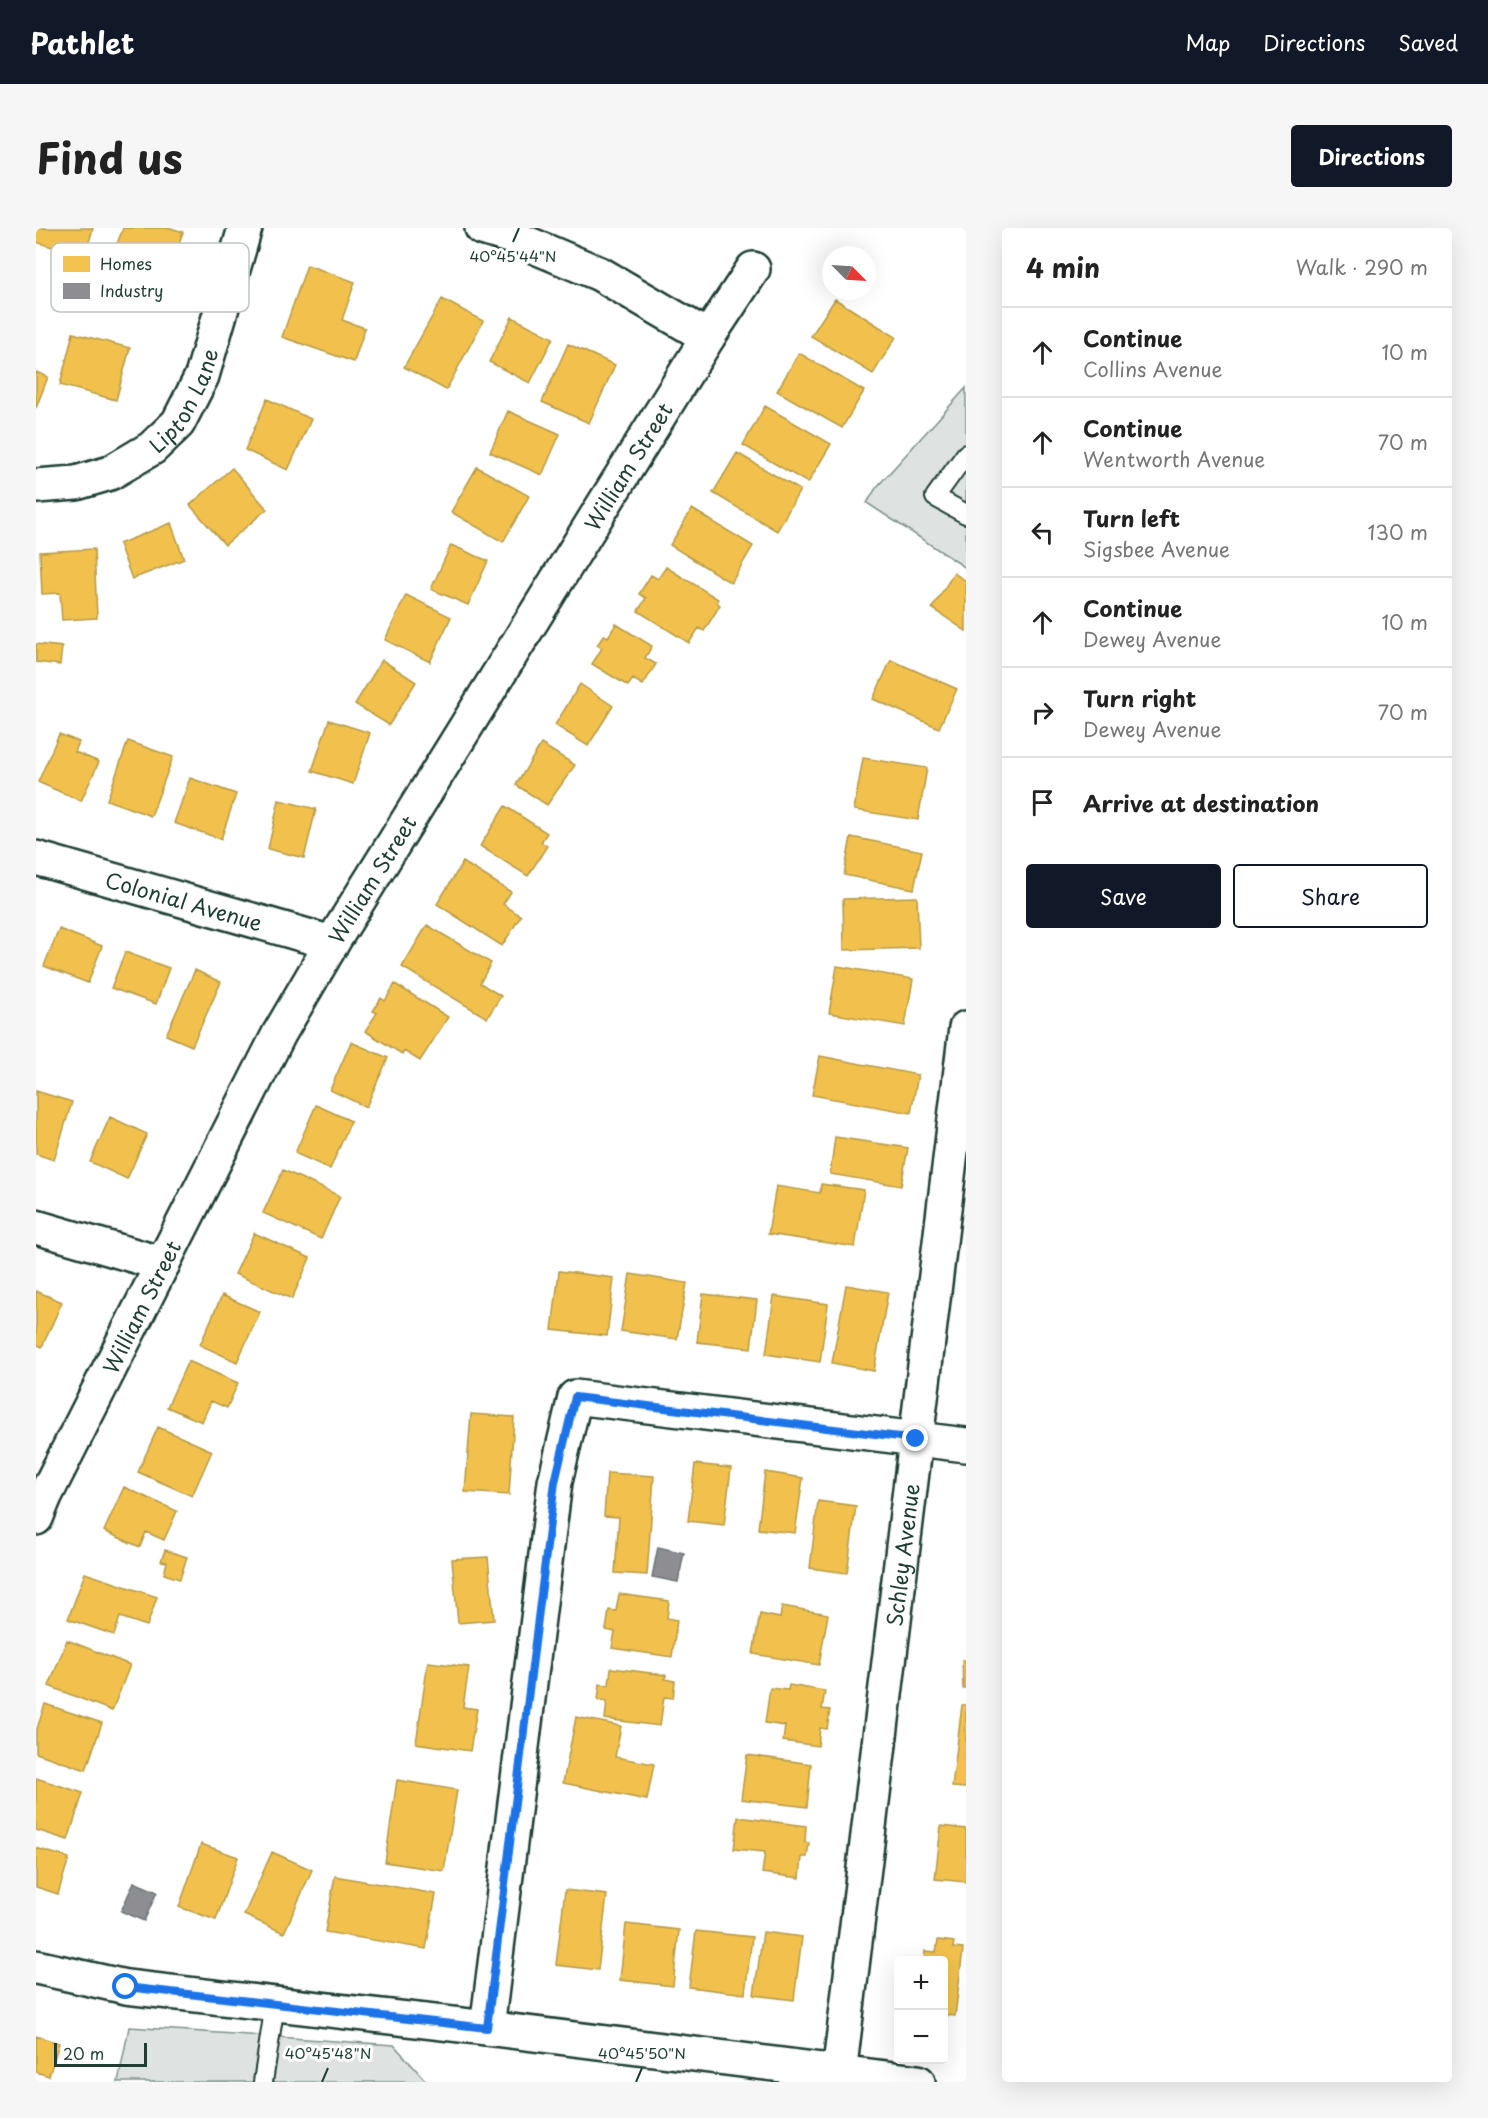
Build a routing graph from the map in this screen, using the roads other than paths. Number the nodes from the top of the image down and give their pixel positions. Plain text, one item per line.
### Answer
1 (244, 228) edge
2 (482, 228) edge
3 (240, 243) edge
4 (753, 269) dead end
5 (220, 312) edge
6 (708, 337) junction
7 (966, 454) edge
8 (36, 486) edge
9 (966, 514) edge
10 (36, 858) edge
11 (332, 943) junction
12 (966, 1028) edge
13 (36, 1227) edge
14 (163, 1264) junction
15 (916, 1439) junction
16 (966, 1445) edge
17 (36, 1518) edge
18 (36, 1967) edge
19 (275, 2004) junction
20 (487, 2028) junction
21 (838, 2077) edge
22 (263, 2082) edge
23 (918, 2082) edge

1 - 3 street, Lipton Lane
2 - 6 street
4 - 6 street, William Street
5 - 8 street, Lipton Lane
6 - 11 street, William Street
7 - 9 lane
10 - 11 street, Colonial Avenue
11 - 14 street, William Street
12 - 15 street, Schley Avenue
13 - 14 street
14 - 17 street, William Street
15 - 16 street
15 - 20 street
15 - 21 street, Schley Avenue
18 - 19 street
19 - 20 street
19 - 22 lane
20 - 21 street
21 - 23 street

